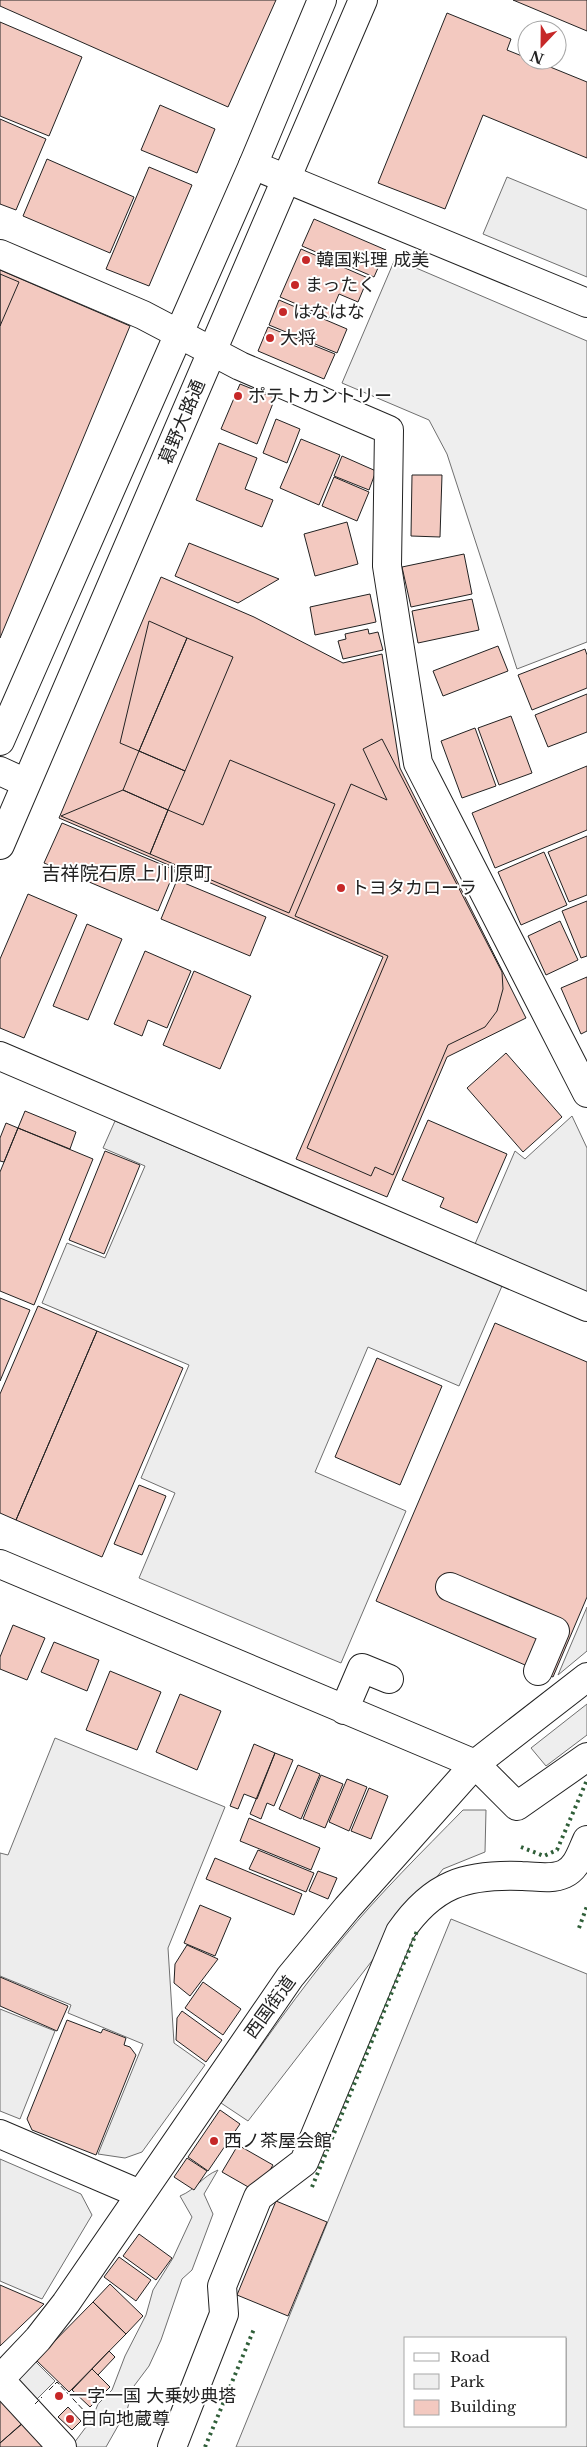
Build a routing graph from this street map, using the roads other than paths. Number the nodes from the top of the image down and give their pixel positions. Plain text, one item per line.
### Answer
1 (322, 0) edge
2 (364, 0) edge
3 (253, 165) junction
4 (286, 179) junction
5 (0, 254) edge
6 (587, 302) edge
7 (178, 333) junction
8 (212, 352) junction
9 (0, 741) edge
10 (0, 771) edge
11 (26, 783) junction
12 (0, 845) edge
13 (0, 1056) edge
14 (587, 1093) edge
15 (587, 1307) edge
16 (0, 1564) edge
17 (450, 1587) dead end
18 (538, 1671) dead end
19 (587, 1677) edge
20 (389, 1679) dead end
21 (344, 1710) junction
22 (587, 1756) edge
23 (476, 1764) junction
24 (587, 1840) edge
25 (0, 2134) edge
26 (140, 2194) junction
27 (0, 2379) edge
28 (62, 2447) edge
29 (172, 2447) edge

1 - 3 main road
2 - 4 main road, 葛野大路通
3 - 4 main road
3 - 7 main road
4 - 6 main road
4 - 8 main road, 葛野大路通
5 - 7 main road
7 - 8 main road
7 - 9 main road
8 - 11 main road, 葛野大路通
8 - 14 main road
10 - 11 main road
11 - 12 main road, 葛野大路通
13 - 15 main road
16 - 21 main road
17 - 18 main road
19 - 23 main road, 西国街道
20 - 21 main road
21 - 23 main road
22 - 23 main road
23 - 26 main road, 西国街道
24 - 29 main road
25 - 26 main road
26 - 27 main road, 西国街道
27 - 28 main road

